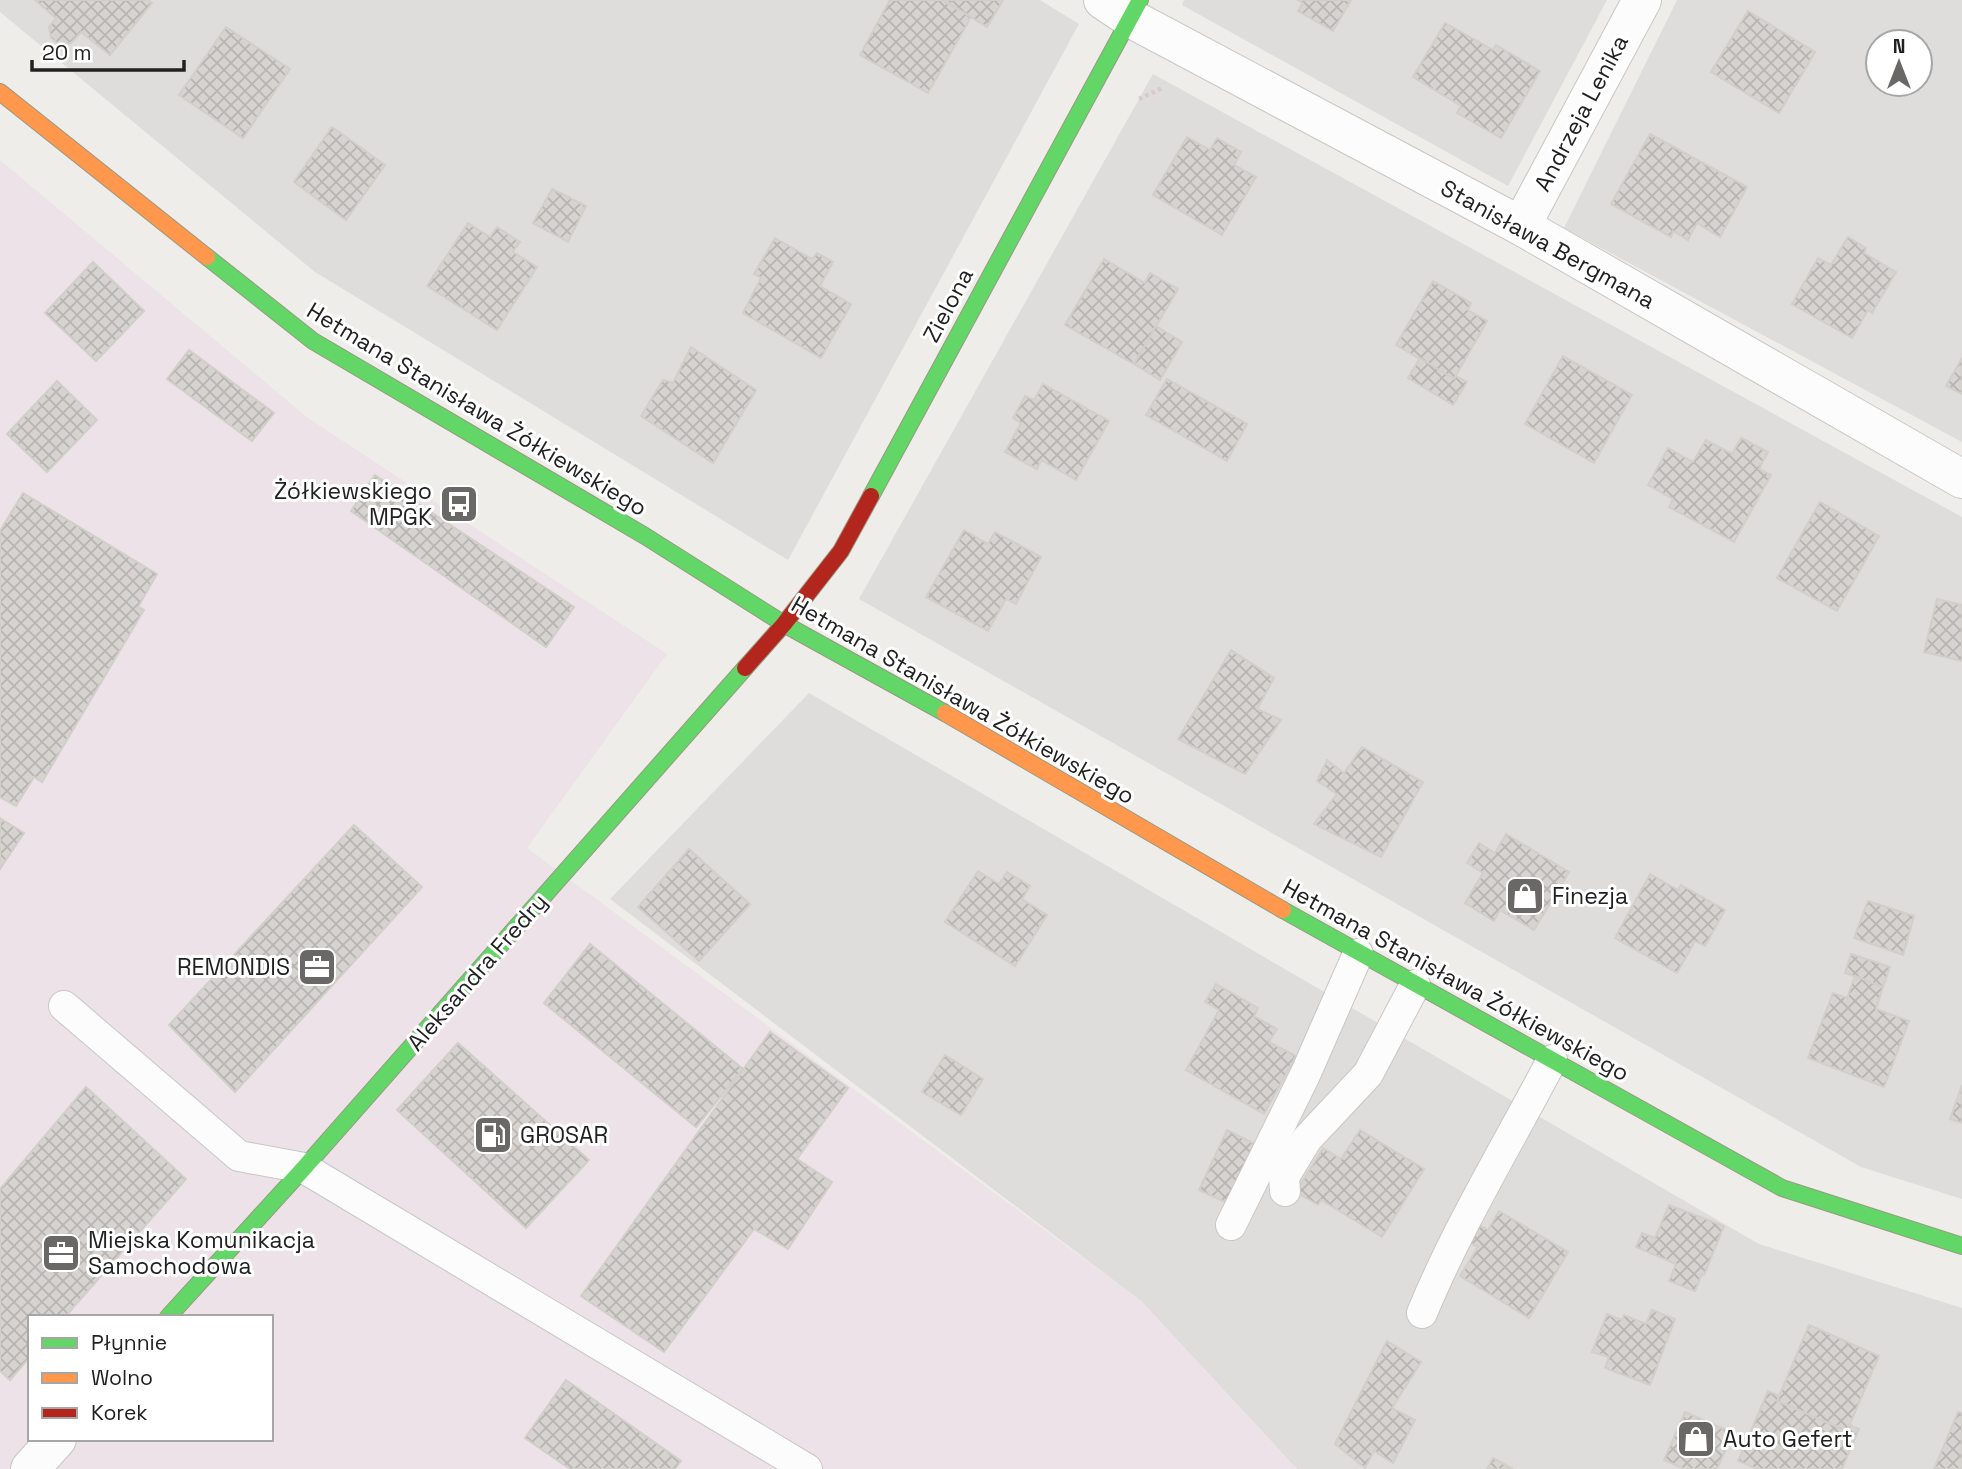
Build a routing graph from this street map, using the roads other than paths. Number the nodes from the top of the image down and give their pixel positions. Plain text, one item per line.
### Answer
1 (1642, 0) edge
2 (1124, 6) edge
3 (0, 92) edge
4 (1521, 226) junction
5 (1962, 479) edge
6 (784, 624) junction
7 (1358, 954) junction
8 (1415, 985) junction
9 (64, 1006) dead end
10 (1552, 1060) junction
11 (304, 1168) junction
12 (1285, 1191) dead end
13 (1231, 1225) dead end
14 (1962, 1246) edge
15 (1422, 1313) dead end
16 (170, 1315) edge
17 (55, 1441) edge
18 (30, 1469) edge
19 (807, 1469) edge

1 - 4 street, Andrzeja Lenika
2 - 4 street, Stanisława Bergmana
2 - 6 street, Zielona
3 - 6 street, Hetmana Stanisława Żółkiewskiego
4 - 5 street, Stanisława Bergmana
6 - 7 street, Hetmana Stanisława Żółkiewskiego
6 - 11 street, Aleksandra Fredry
7 - 8 street, Hetmana Stanisława Żółkiewskiego
7 - 13 lane
8 - 10 street, Hetmana Stanisława Żółkiewskiego
8 - 12 lane
9 - 11 lane
10 - 14 street, Hetmana Stanisława Żółkiewskiego
10 - 15 lane
11 - 16 street, Aleksandra Fredry
11 - 19 lane
17 - 18 street

